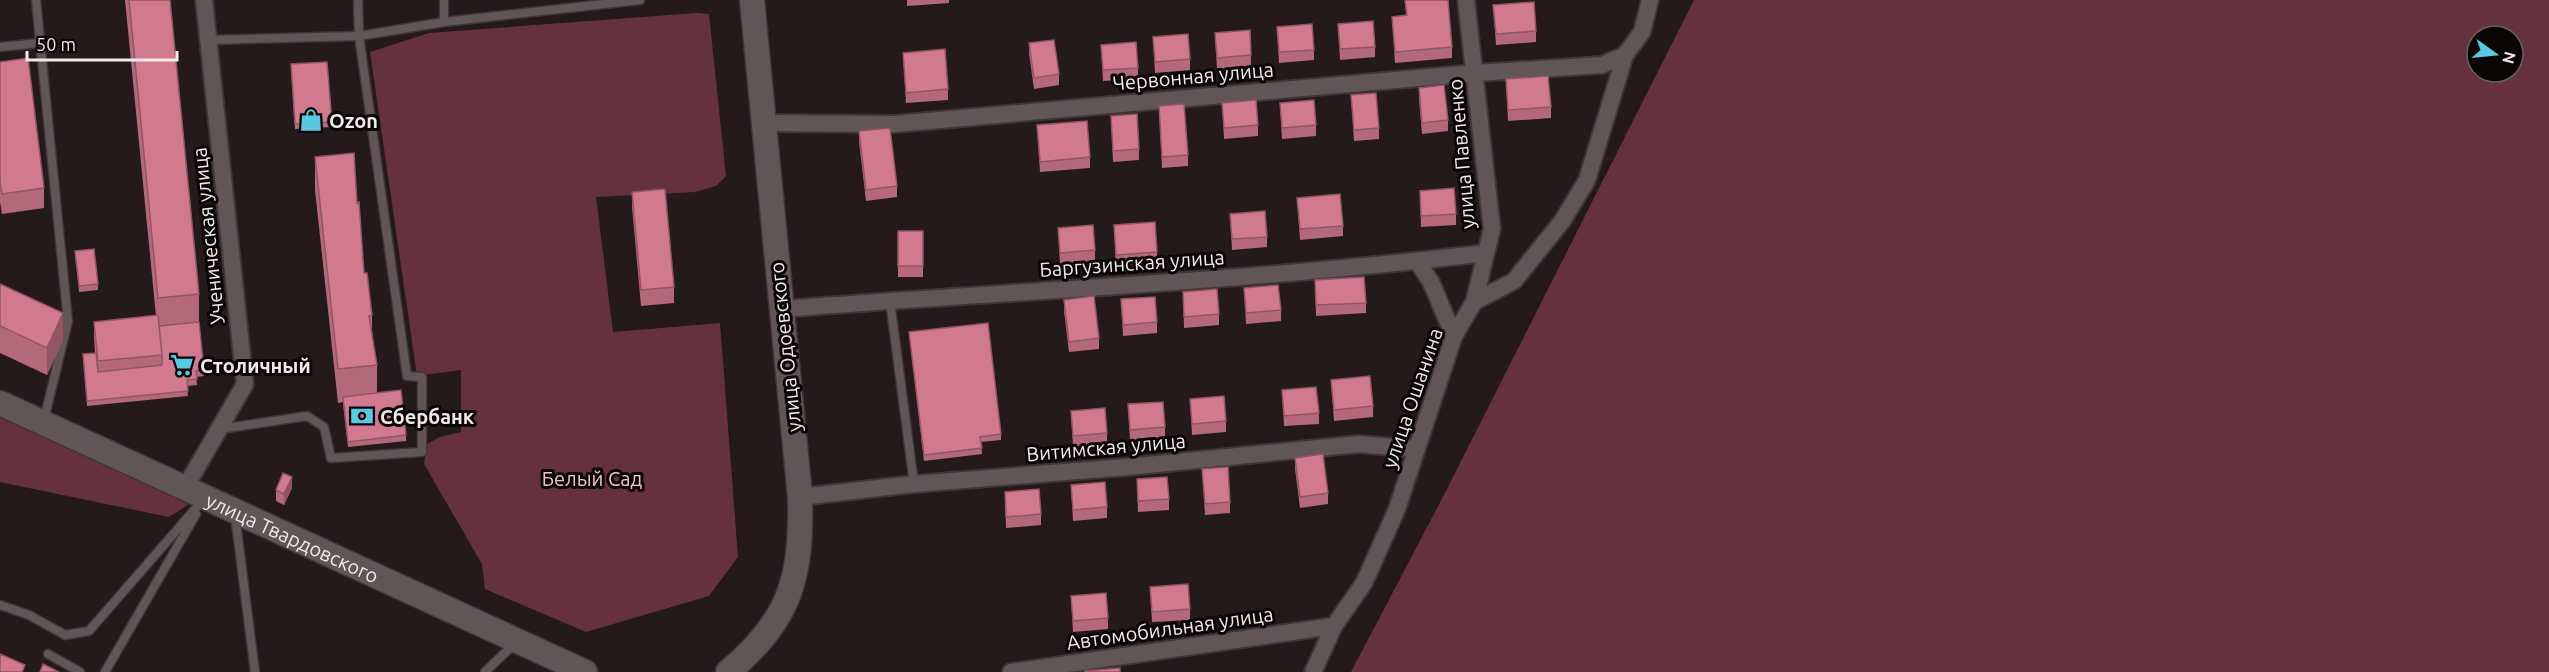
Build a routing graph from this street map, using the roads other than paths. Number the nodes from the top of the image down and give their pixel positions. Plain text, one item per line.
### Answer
1 (36, 0) edge
2 (204, 0) edge
3 (358, 0) edge
4 (444, 0) edge
5 (640, 0) edge
6 (752, 0) edge
7 (1466, 0) edge
8 (1650, 0) edge
9 (444, 22) junction
10 (358, 36) junction
11 (208, 40) junction
12 (39, 43) junction
13 (0, 47) edge
14 (1625, 55) junction
15 (1475, 73) junction
16 (764, 123) junction
17 (1486, 253) junction
18 (1417, 261) junction
19 (890, 301) junction
20 (1474, 303) junction
21 (781, 309) junction
22 (58, 316) edge
23 (68, 321) junction
24 (1454, 336) junction
25 (0, 403) edge
26 (43, 423) junction
27 (219, 429) junction
28 (1415, 449) junction
29 (914, 484) junction
30 (195, 493) junction
31 (800, 497) junction
32 (235, 511) junction
33 (0, 605) edge
34 (1334, 626) junction
35 (518, 641) junction
36 (48, 654) dead end
37 (568, 669) edge
38 (80, 672) edge
39 (105, 672) edge
40 (255, 672) edge
41 (484, 672) edge
42 (728, 672) edge
43 (1011, 672) edge
44 (1313, 672) edge

1 - 12 lane
2 - 11 street, Ученическая улица
3 - 10 lane
4 - 9 lane
5 - 9 lane
6 - 16 street, улица Одоевского
7 - 15 street, улица Павленко
8 - 14 street, улица Ошанина
9 - 10 lane
10 - 11 lane
10 - 27 lane
11 - 27 street, Ученическая улица
12 - 13 lane
12 - 23 lane
14 - 15 street, Червонная улица
14 - 20 street, улица Ошанина
15 - 16 street, Червонная улица
15 - 17 street, улица Павленко
16 - 21 street, улица Одоевского
17 - 18 street, Баргузинская улица
17 - 20 street, улица Павленко
18 - 19 street, Баргузинская улица
18 - 24 street
19 - 21 street, Баргузинская улица
19 - 29 lane
20 - 24 street, улица Ошанина
21 - 31 street, улица Одоевского
22 - 23 lane
23 - 26 lane
24 - 28 street, улица Ошанина
25 - 26 street, улица Твардовского
26 - 30 street, улица Твардовского
27 - 30 street, Ученическая улица
28 - 29 street, Витимская улица
28 - 34 street, улица Ошанина
29 - 31 street, Витимская улица
30 - 32 street, улица Твардовского
30 - 33 lane
30 - 39 lane
31 - 42 street, улица Одоевского
32 - 35 street, улица Твардовского
32 - 40 lane
34 - 43 street, Автомобильная улица
34 - 44 street, улица Ошанина
35 - 37 street, улица Твардовского
35 - 41 lane
36 - 38 lane

